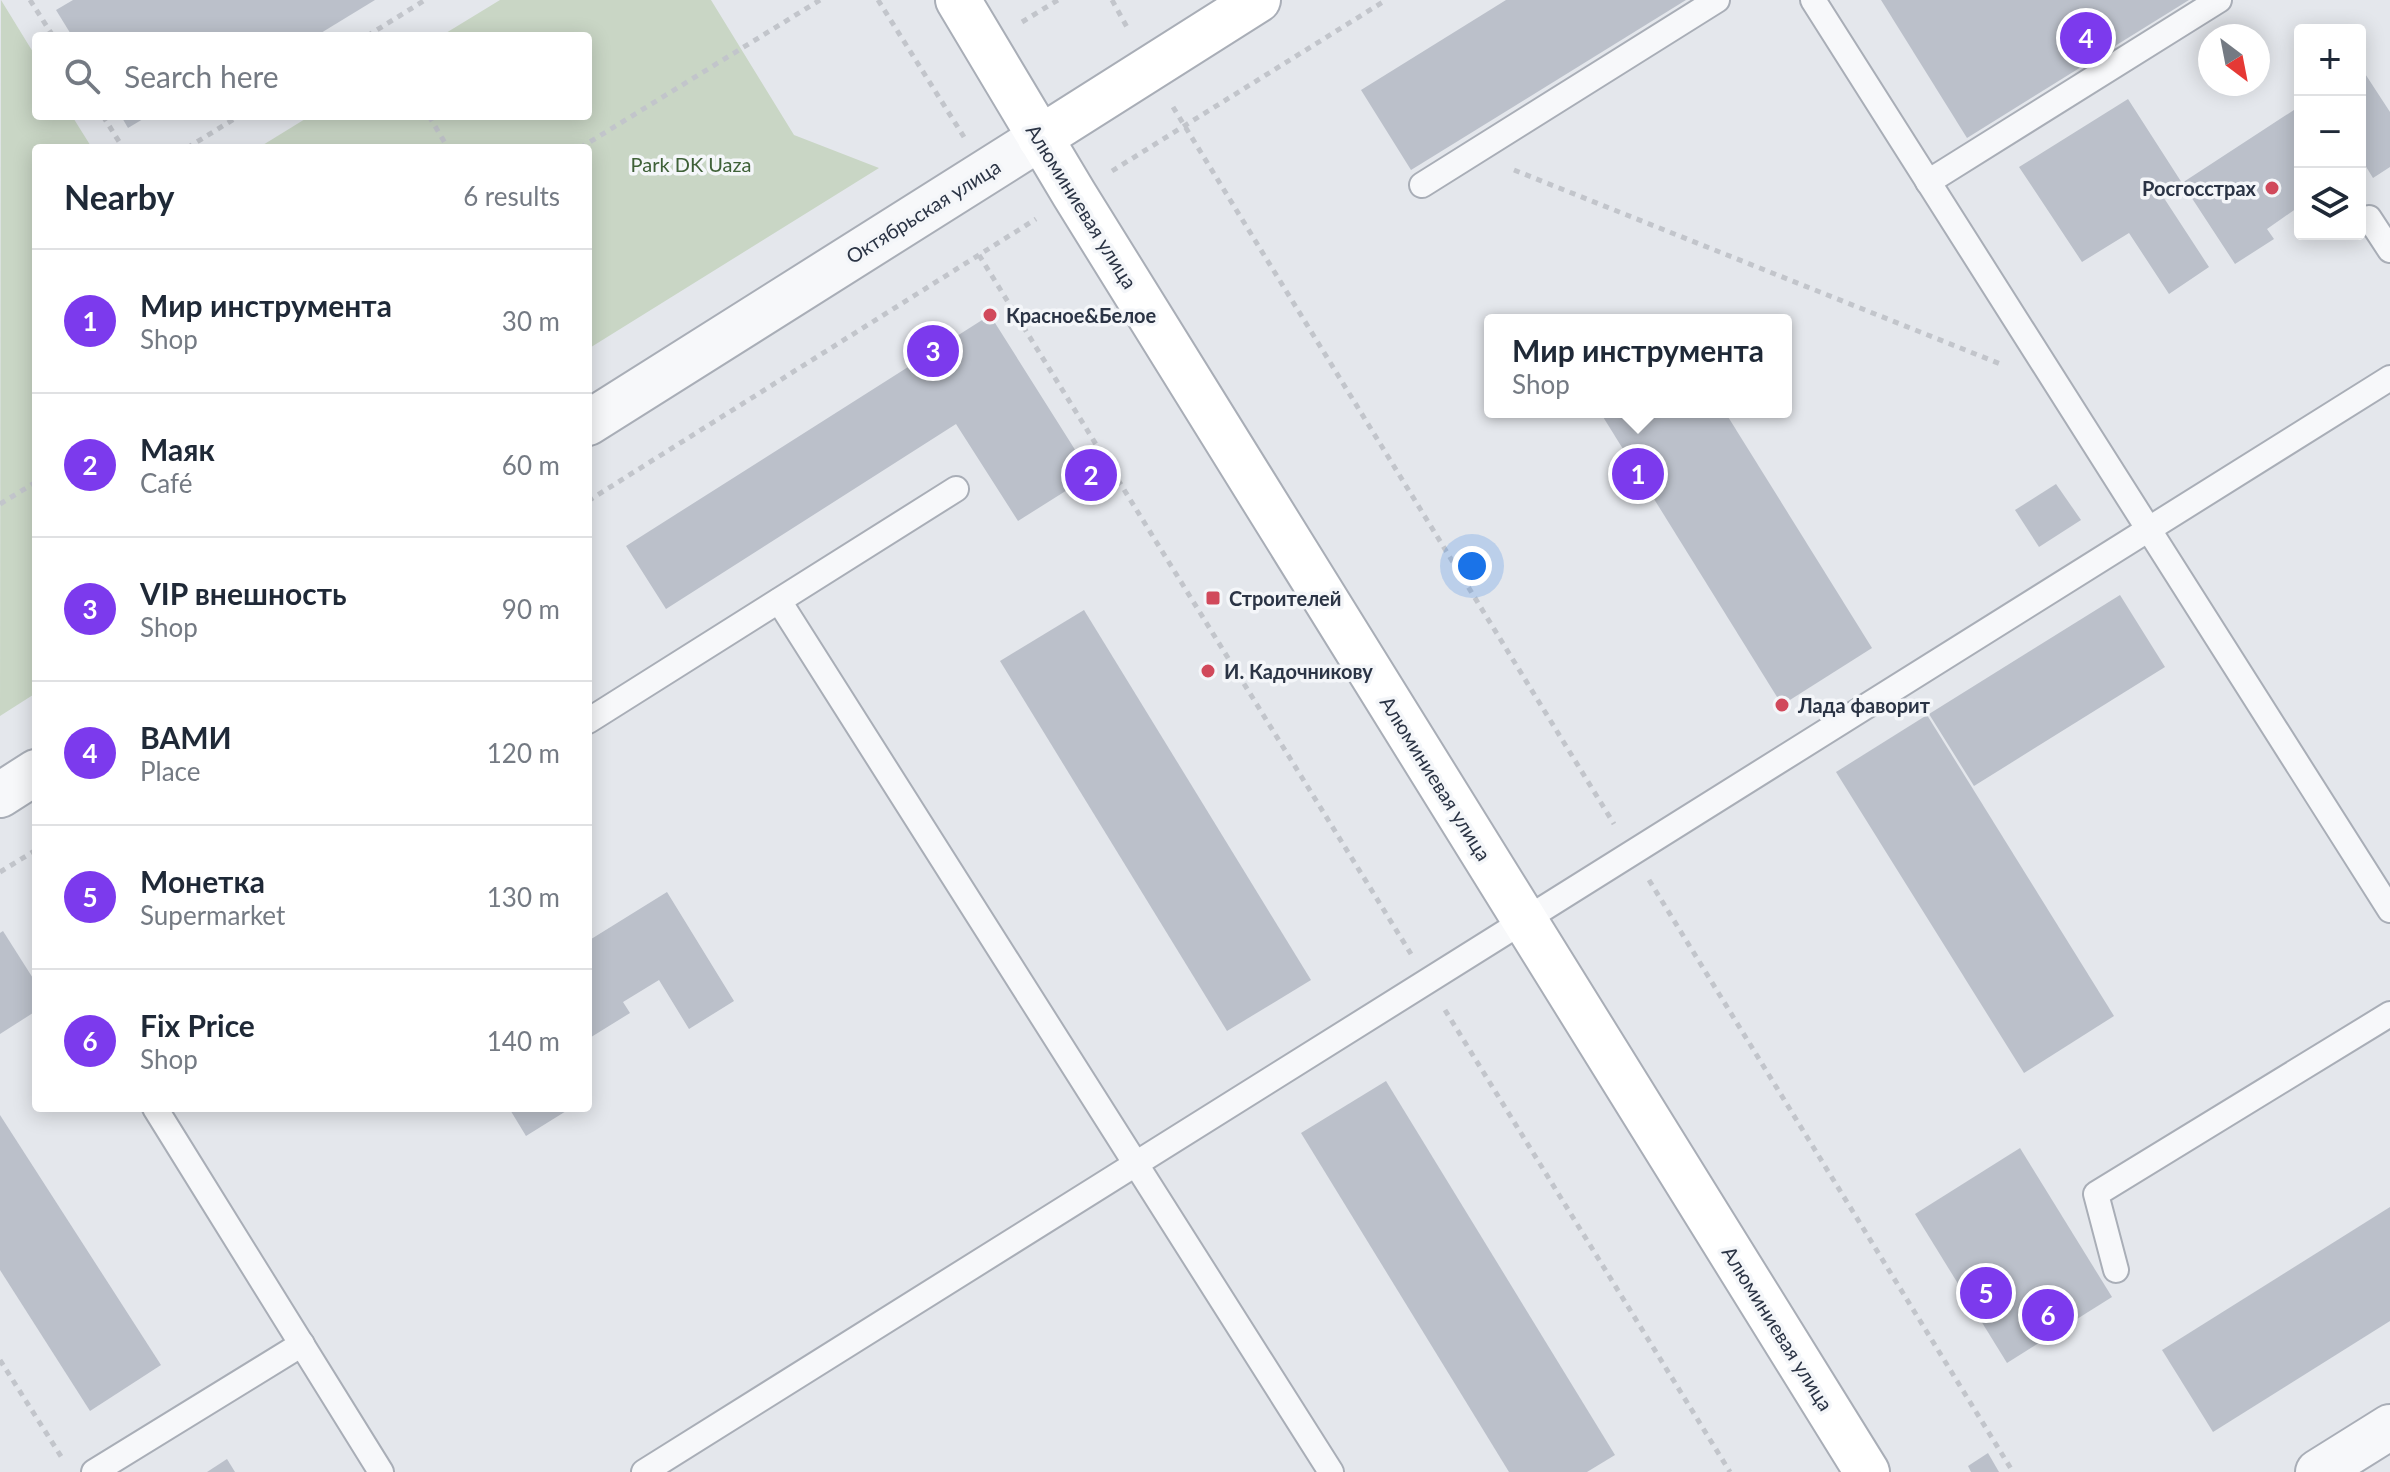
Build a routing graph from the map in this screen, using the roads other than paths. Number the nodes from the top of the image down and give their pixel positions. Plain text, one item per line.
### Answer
1 (958, 0) edge
2 (1258, 0) edge
3 (1717, 0) edge
4 (1813, 0) edge
5 (2219, 0) edge
6 (1040, 138) junction
7 (1928, 182) junction
8 (1422, 185) dead end
9 (2369, 218) dead end
10 (2390, 250) edge
11 (2390, 378) edge
12 (592, 420) edge
13 (956, 489) dead end
14 (2149, 529) junction
15 (779, 601) junction
16 (592, 718) edge
17 (32, 775) edge
18 (0, 795) edge
19 (2390, 910) edge
20 (1524, 919) junction
21 (2390, 1014) edge
22 (157, 1112) edge
23 (1133, 1164) junction
24 (2116, 1270) dead end
25 (302, 1344) junction
26 (2390, 1427) edge
27 (94, 1472) edge
28 (381, 1472) edge
29 (644, 1472) edge
30 (1331, 1472) edge
31 (1867, 1472) edge
32 (2318, 1472) edge

1 - 6 main road, Алюминиевая улица
2 - 6 main road, Октябрьская улица
3 - 8 lane
4 - 7 lane
5 - 7 lane
6 - 12 street, Октябрьская улица
6 - 20 main road, Алюминиевая улица
7 - 14 lane
9 - 10 lane
11 - 14 lane
13 - 15 lane
14 - 19 lane
14 - 20 lane
15 - 16 lane
15 - 23 lane
17 - 18 street
20 - 23 lane
20 - 31 main road, Алюминиевая улица
21 - 24 lane
22 - 25 lane
23 - 29 lane
23 - 30 lane
25 - 27 lane
25 - 28 lane
26 - 32 street

